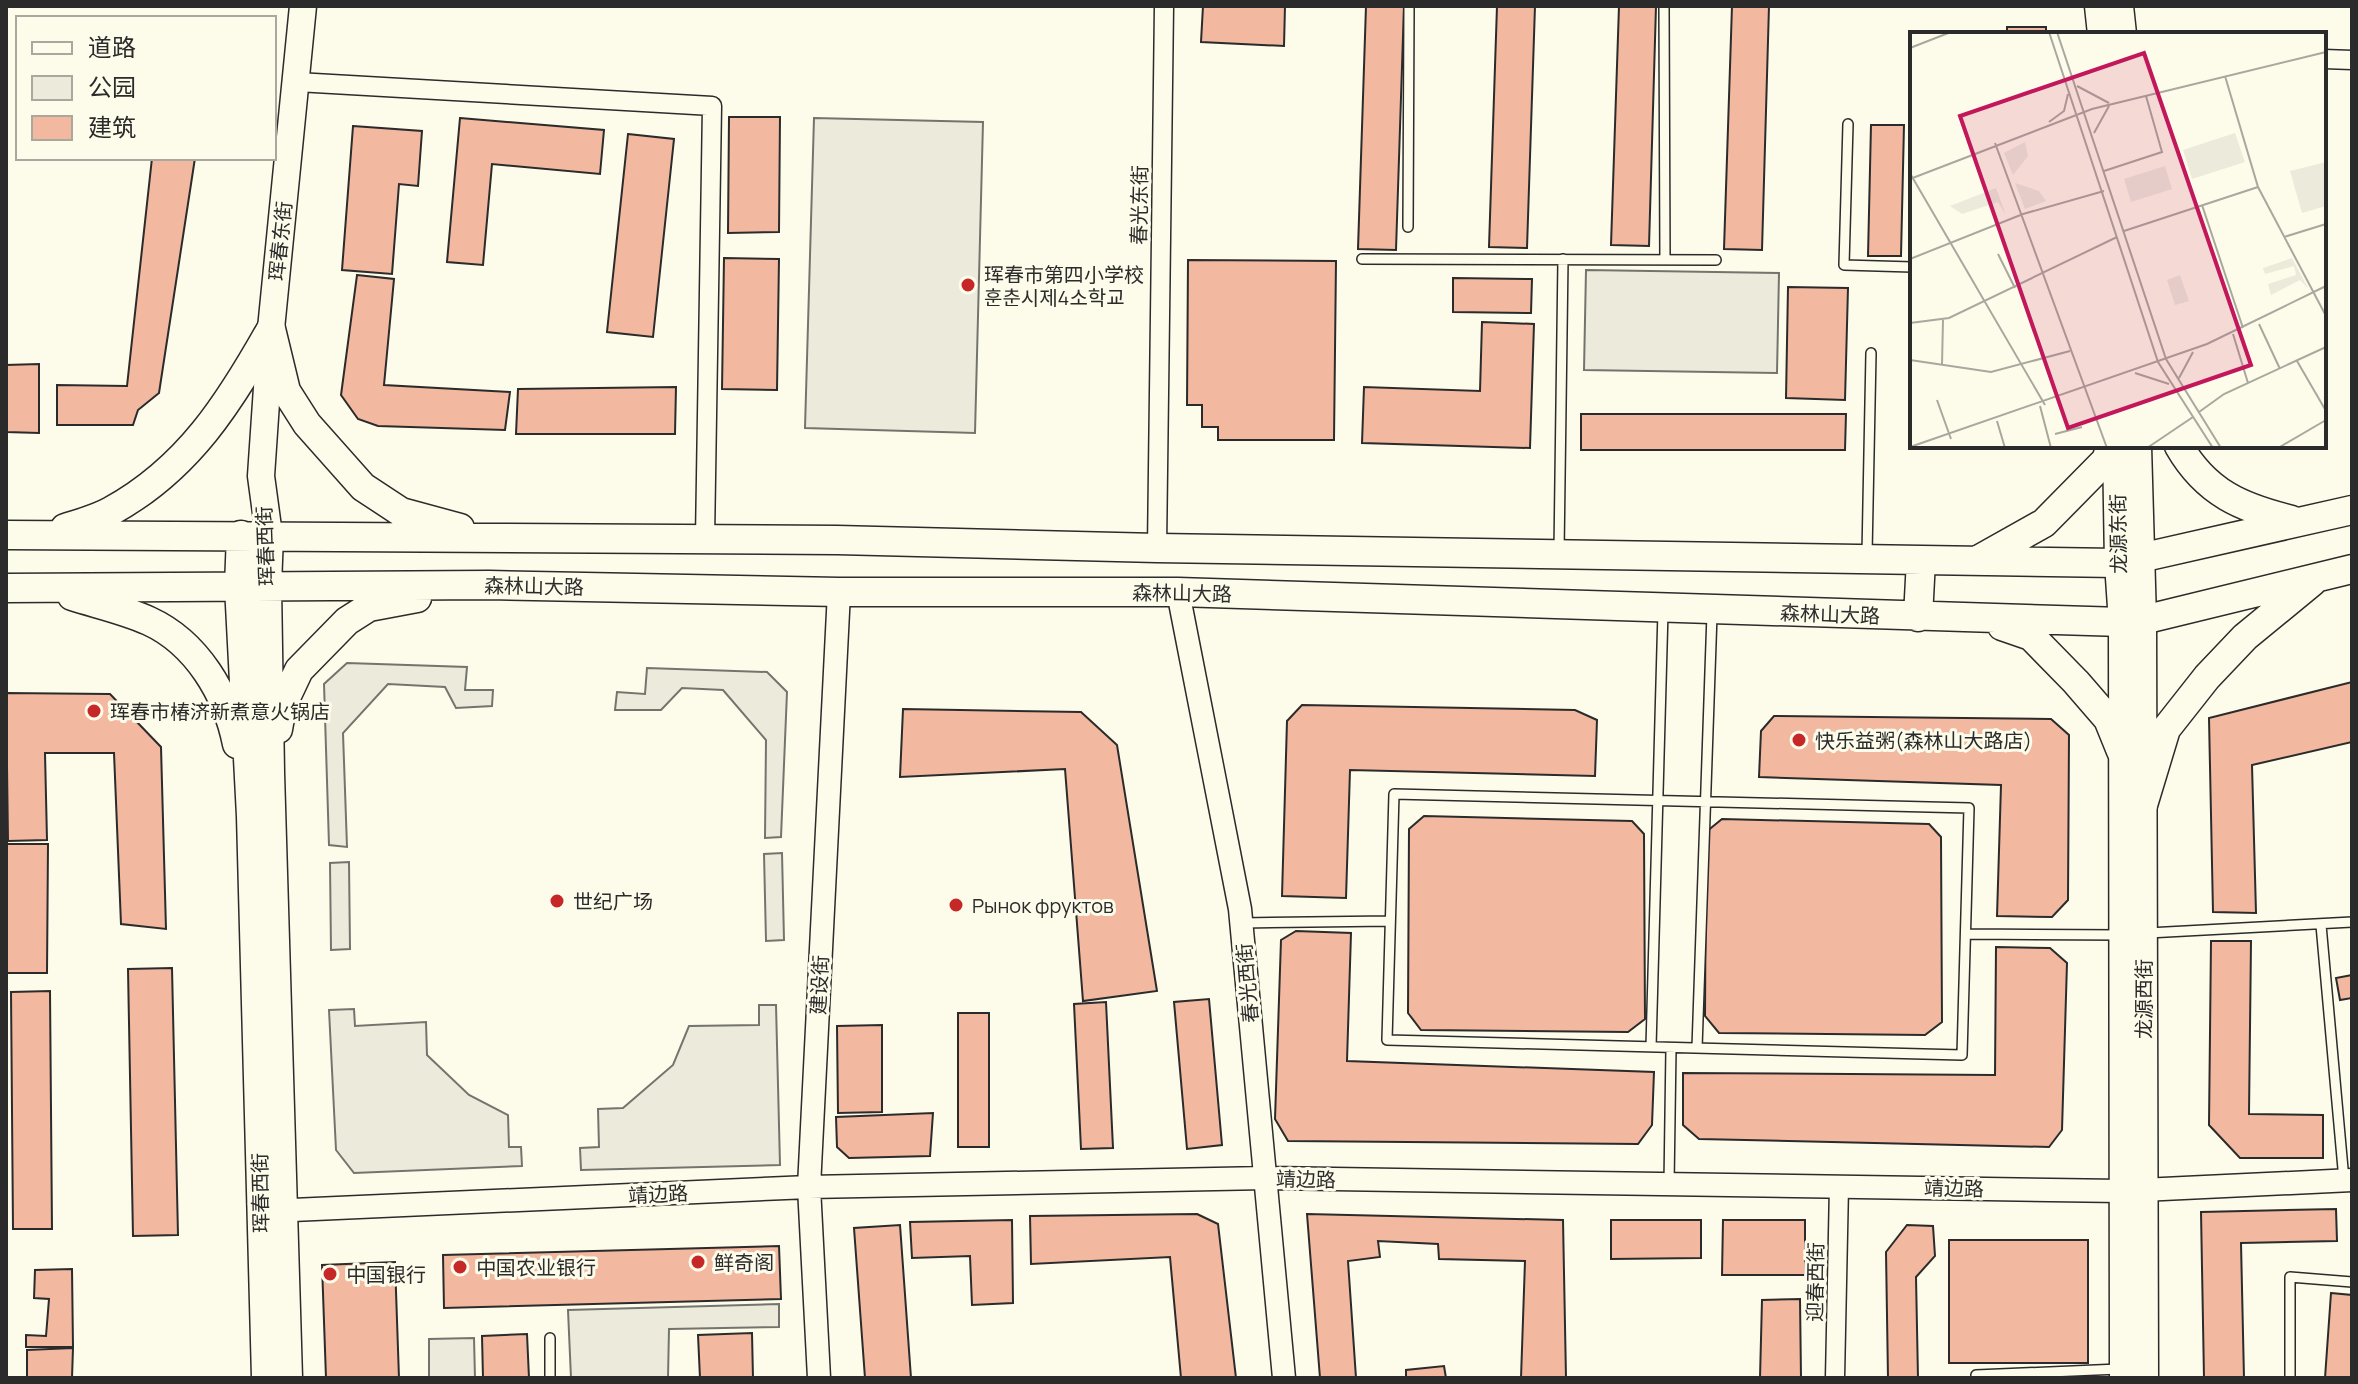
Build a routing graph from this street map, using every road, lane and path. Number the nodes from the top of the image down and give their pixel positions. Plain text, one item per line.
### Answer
1 (303, 6) edge
2 (1164, 6) edge
3 (1409, 6) edge
4 (1664, 6) edge
5 (2098, 6) edge
6 (2120, 6) edge
7 (2101, 32) edge
8 (2123, 32) edge
9 (2326, 59) edge
10 (2352, 60) edge
11 (297, 82) junction
12 (1848, 124) dead end
13 (1408, 227) dead end
14 (1362, 259) dead end
15 (1563, 259) junction
16 (1665, 260) junction
17 (1716, 260) dead end
18 (1910, 267) edge
19 (271, 329) junction
20 (1871, 353) dead end
21 (2112, 448) edge
22 (2113, 448) edge
23 (2138, 448) edge
24 (2181, 448) edge
25 (261, 476) joint
26 (2352, 510) edge
27 (2301, 522) junction
28 (6, 535) edge
29 (255, 535) junction
30 (46, 536) junction
31 (496, 538) junction
32 (705, 539) junction
33 (1157, 548) junction
34 (1559, 554) junction
35 (1866, 559) junction
36 (1921, 560) junction
37 (1978, 560) junction
38 (2129, 561) junction
39 (2352, 569) edge
40 (2319, 577) junction
41 (489, 585) junction
42 (253, 586) junction
43 (6, 588) edge
44 (48, 588) junction
45 (839, 592) junction
46 (1178, 592) junction
47 (1663, 610) junction
48 (1712, 611) junction
49 (1918, 617) junction
50 (1982, 618) junction
51 (2132, 621) junction
52 (2121, 751) junction
53 (270, 773) junction
54 (1658, 801) junction
55 (1705, 802) junction
56 (2143, 805) junction
57 (251, 816) junction
58 (1390, 921) junction
59 (2352, 922) edge
60 (1241, 923) junction
61 (2321, 925) junction
62 (1966, 934) junction
63 (2132, 934) junction
64 (1651, 1047) junction
65 (1671, 1048) junction
66 (1697, 1048) junction
67 (1265, 1178) junction
68 (2348, 1180) edge
69 (1669, 1184) junction
70 (1839, 1186) junction
71 (809, 1187) junction
72 (2132, 1191) junction
73 (271, 1211) junction
74 (2352, 1282) edge
75 (550, 1338) dead end
76 (1976, 1375) dead end
77 (2130, 1375) edge
78 (266, 1378) edge
79 (288, 1378) edge
80 (550, 1378) edge
81 (819, 1378) edge
82 (1284, 1378) edge
83 (1835, 1378) edge
84 (2290, 1378) edge

1 - 11 main road, 珲春东街
2 - 33 street, 春光东街
3 - 13 lane
4 - 16 lane
5 - 7 main road
6 - 8 main road
9 - 10 street
11 - 19 main road, 珲春东街
11 - 32 street
12 - 18 lane
14 - 15 lane
15 - 16 lane
15 - 34 lane
16 - 17 lane
19 - 25 main road, 珲春东街
19 - 30 main road
19 - 31 main road
20 - 35 lane
21 - 37 main road
22 - 38 main road, 龙源东街
23 - 38 main road, 龙源东街
24 - 27 main road
25 - 29 main road, 珲春西街
26 - 27 main road
27 - 38 main road
28 - 30 main road
29 - 30 main road
29 - 31 main road
29 - 42 main road, 珲春西街
31 - 32 main road
32 - 33 main road
33 - 34 main road
34 - 35 main road
35 - 36 main road
36 - 37 main road
36 - 49 main road
37 - 38 main road
38 - 51 main road, 龙源东街
39 - 40 main road, 森林山大路
40 - 51 main road, 森林山大路
40 - 56 main road
41 - 42 main road, 森林山大路
41 - 45 main road, 森林山大路
41 - 53 main road
42 - 44 main road, 森林山大路
42 - 53 main road, 珲春西街
42 - 57 main road, 珲春西街
43 - 44 main road, 森林山大路
44 - 57 main road
45 - 46 main road, 森林山大路
45 - 71 street, 建设街
46 - 47 main road, 森林山大路
46 - 60 street, 春光西街
47 - 48 main road, 森林山大路
47 - 54 lane
48 - 49 main road, 森林山大路
48 - 55 lane
49 - 50 main road, 森林山大路
50 - 51 main road, 森林山大路
50 - 52 main road
51 - 52 main road, 龙源西街
51 - 56 main road, 龙源西街
52 - 63 main road, 龙源西街
53 - 73 main road, 珲春西街
54 - 55 lane
54 - 58 lane
54 - 64 lane
55 - 62 lane
55 - 66 lane
56 - 63 main road, 龙源西街
57 - 73 main road, 珲春西街
58 - 60 lane
58 - 64 lane
59 - 61 lane
60 - 67 street, 春光西街
61 - 63 lane
61 - 68 lane
62 - 63 lane
62 - 66 lane
63 - 72 main road, 龙源西街
64 - 65 lane
65 - 66 lane
65 - 69 lane
67 - 69 street, 靖边路
67 - 71 street, 靖边路
67 - 82 street, 春光西街
68 - 72 street, 靖边路
69 - 70 street, 靖边路
70 - 72 street, 靖边路
70 - 83 street, 迎春西街
71 - 73 street, 靖边路
71 - 81 street, 建设街
72 - 77 main road, 龙源西街
73 - 78 main road, 珲春西街
73 - 79 main road, 珲春西街
74 - 84 lane
75 - 80 lane
76 - 77 lane

